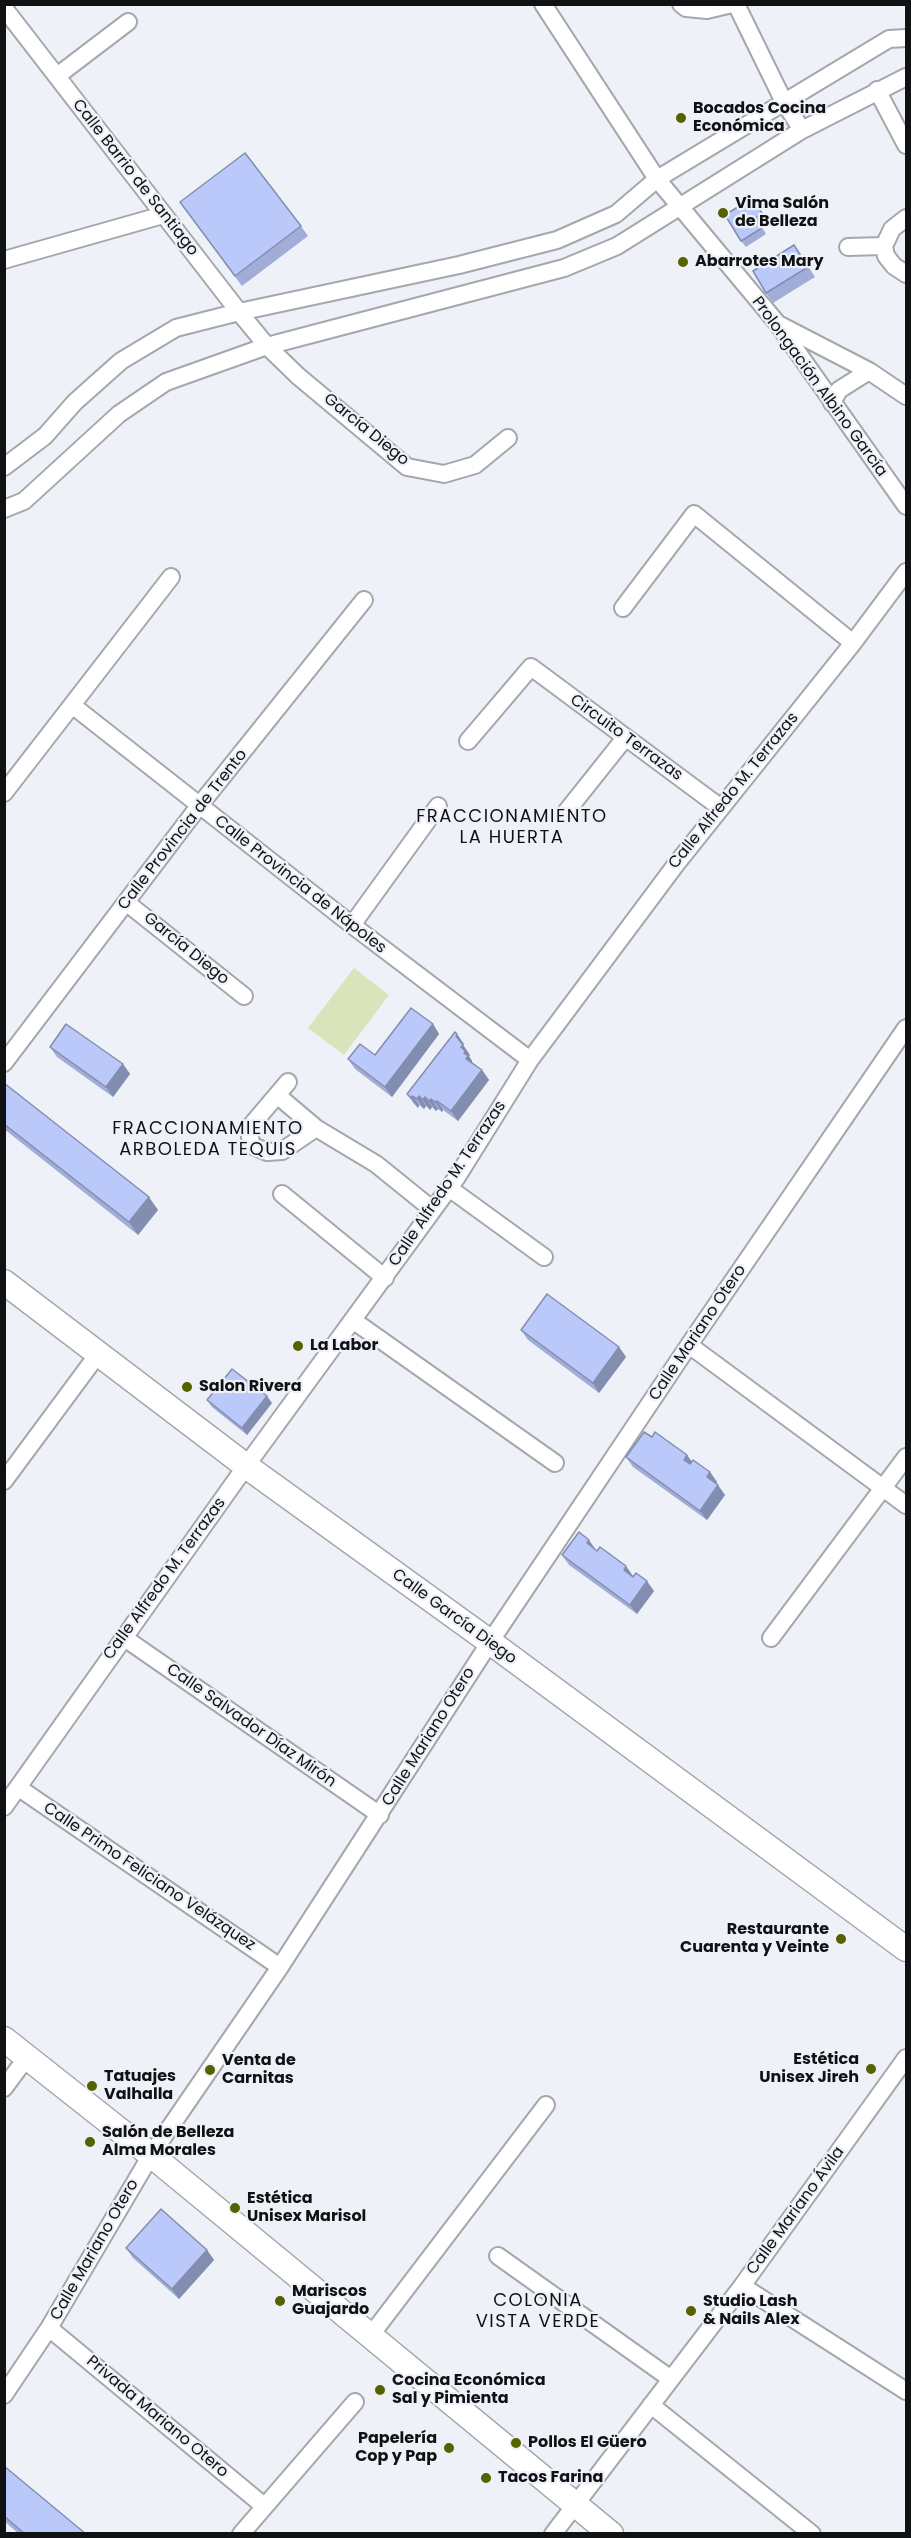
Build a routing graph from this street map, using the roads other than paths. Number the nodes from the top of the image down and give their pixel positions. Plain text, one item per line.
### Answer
1 (543, 4) edge
2 (681, 4) edge
3 (734, 4) edge
4 (4, 8) edge
5 (128, 22) dead end
6 (906, 38) edge
7 (57, 76) junction
8 (906, 77) edge
9 (877, 90) junction
10 (784, 102) junction
11 (802, 130) junction
12 (906, 145) edge
13 (657, 179) junction
14 (678, 207) junction
15 (163, 215) junction
16 (906, 218) edge
17 (884, 246) junction
18 (848, 247) dead end
19 (4, 260) edge
20 (906, 274) edge
21 (239, 312) junction
22 (777, 323) junction
23 (267, 346) junction
24 (869, 371) junction
25 (906, 396) edge
26 (832, 403) junction
27 (508, 438) dead end
28 (4, 467) edge
29 (906, 506) edge
30 (4, 509) edge
31 (906, 572) edge
32 (171, 577) dead end
33 (364, 600) dead end
34 (623, 608) dead end
35 (854, 643) junction
36 (72, 705) junction
37 (625, 738) junction
38 (468, 741) dead end
39 (4, 793) edge
40 (199, 806) junction
41 (438, 806) dead end
42 (721, 808) junction
43 (566, 812) dead end
44 (127, 903) junction
45 (352, 925) junction
46 (244, 996) dead end
47 (906, 1028) edge
48 (530, 1060) junction
49 (4, 1063) edge
50 (288, 1082) dead end
51 (277, 1095) junction
52 (316, 1128) junction
53 (449, 1188) junction
54 (282, 1194) dead end
55 (433, 1210) junction
56 (544, 1257) dead end
57 (385, 1278) junction
58 (4, 1282) edge
59 (354, 1321) junction
60 (689, 1345) junction
61 (98, 1354) junction
62 (906, 1457) edge
63 (555, 1463) dead end
64 (246, 1466) junction
65 (4, 1481) edge
66 (884, 1489) junction
67 (906, 1505) edge
68 (123, 1637) junction
69 (771, 1638) dead end
70 (490, 1642) junction
71 (19, 1788) junction
72 (4, 1807) edge
73 (380, 1815) junction
74 (906, 1949) edge
75 (280, 1967) junction
76 (4, 2039) edge
77 (27, 2057) junction
78 (906, 2058) edge
79 (4, 2088) edge
80 (546, 2104) dead end
81 (151, 2155) junction
82 (498, 2256) dead end
83 (742, 2286) junction
84 (50, 2328) junction
85 (370, 2336) junction
86 (670, 2379) junction
87 (906, 2391) edge
88 (4, 2395) edge
89 (355, 2402) dead end
90 (651, 2405) junction
91 (573, 2504) junction
92 (264, 2506) junction
93 (241, 2534) edge
94 (553, 2534) edge
95 (611, 2534) edge
96 (812, 2534) edge

1 - 13 street, Prolongación Albino García
2 - 3 street
3 - 10 street
4 - 7 street, Calle Barrio de Santiago
5 - 7 street
6 - 10 street
7 - 15 street, Calle Barrio de Santiago
8 - 9 street
9 - 11 street
9 - 12 street
10 - 11 street
10 - 13 street
11 - 14 street
13 - 14 street, Prolongación Albino García
13 - 21 street
14 - 22 street, Prolongación Albino García
14 - 23 street
15 - 19 street
15 - 21 street, Calle Barrio de Santiago
16 - 17 street
17 - 18 street
17 - 20 street
21 - 23 street, Calle Barrio de Santiago
21 - 28 street
22 - 24 street
22 - 26 street, Prolongación Albino García
23 - 27 street, García Diego
23 - 30 street
24 - 25 street
24 - 26 street
26 - 29 street, Prolongación Albino García
31 - 35 street, Calle Alfredo M. Terrazas
32 - 36 street
33 - 40 street, Calle Provincia de Trento
34 - 35 street
35 - 42 street, Calle Alfredo M. Terrazas
36 - 39 street
36 - 40 street, Calle Provincia de Nápoles
37 - 38 street, Circuito Terrazas
37 - 42 street, Circuito Terrazas
37 - 43 street
40 - 44 street, Calle Provincia de Trento
40 - 45 street, Calle Provincia de Nápoles
41 - 45 street
42 - 48 street, Calle Alfredo M. Terrazas
44 - 46 street, García Diego
44 - 49 street, Calle Provincia de Trento
45 - 48 street, Calle Provincia de Nápoles
47 - 60 street, Calle Mariano Otero
48 - 53 street, Calle Alfredo M. Terrazas
50 - 51 street
51 - 52 street
51 - 52 street
52 - 55 street
53 - 55 street, Calle Alfredo M. Terrazas
53 - 56 street
54 - 57 street
55 - 57 street, Calle Alfredo M. Terrazas
57 - 59 street, Calle Alfredo M. Terrazas
58 - 61 street, Calle García Diego
59 - 63 street
59 - 64 street, Calle Alfredo M. Terrazas
60 - 66 street
60 - 70 street, Calle Mariano Otero
61 - 64 street, Calle García Diego
61 - 65 street
62 - 66 street
64 - 68 street, Calle Alfredo M. Terrazas
64 - 70 street, Calle García Diego
66 - 67 street
66 - 69 street
68 - 71 street, Calle Alfredo M. Terrazas
68 - 73 street, Calle Salvador Díaz Mirón
70 - 73 street, Calle Mariano Otero
70 - 74 street, Calle García Diego
71 - 72 street, Calle Alfredo M. Terrazas
71 - 75 street, Calle Primo Feliciano Velázquez
73 - 75 street, Calle Mariano Otero
75 - 81 street, Calle Mariano Otero
76 - 77 street
77 - 79 street
77 - 81 street
78 - 83 street, Calle Mariano Ávila
80 - 85 street
81 - 84 street, Calle Mariano Otero
81 - 85 street
82 - 86 street
83 - 86 street, Calle Mariano Ávila
83 - 87 street
84 - 88 street, Calle Mariano Otero
84 - 92 street, Privada Mariano Otero
85 - 91 street
86 - 90 street, Calle Mariano Ávila
89 - 92 street
90 - 91 street, Calle Mariano Ávila
90 - 96 street
91 - 94 street, Calle Mariano Ávila
91 - 95 street
92 - 93 street

